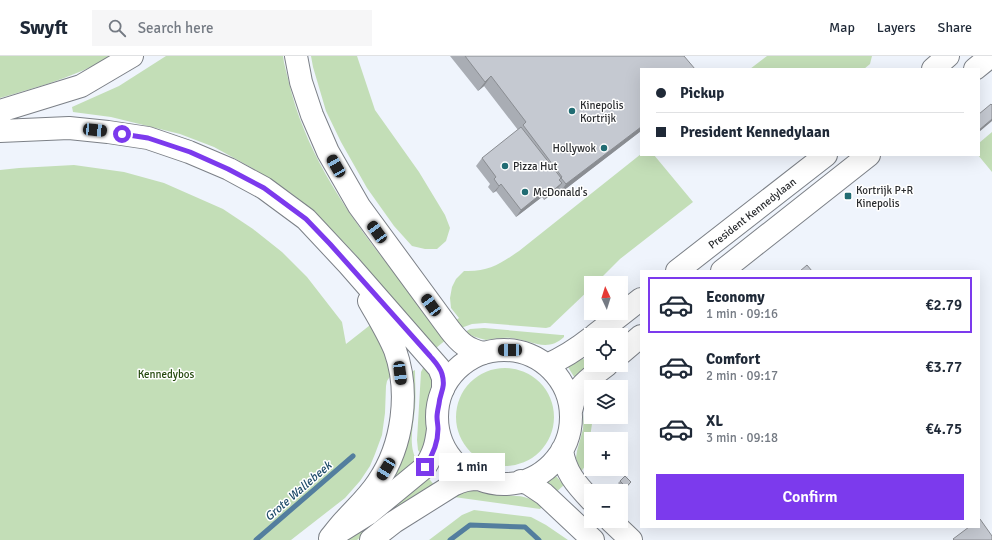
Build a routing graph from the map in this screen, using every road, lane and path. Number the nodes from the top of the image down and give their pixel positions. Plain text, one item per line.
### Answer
1 (132, 56) edge
2 (296, 56) edge
3 (948, 56) edge
4 (991, 56) edge
5 (934, 68) edge
6 (976, 68) edge
7 (0, 112) edge
8 (0, 131) edge
9 (825, 156) edge
10 (868, 156) edge
11 (349, 265) junction
12 (678, 270) edge
13 (723, 270) edge
14 (640, 300) edge
15 (604, 328) edge
16 (640, 337) edge
17 (584, 343) edge
18 (628, 347) edge
19 (484, 353) junction
20 (547, 365) junction
21 (598, 372) edge
22 (444, 388) junction
23 (571, 411) junction
24 (438, 429) junction
25 (562, 450) junction
26 (480, 479) junction
27 (521, 481) junction
28 (584, 492) edge
29 (618, 528) edge
30 (329, 539) edge
31 (371, 540) edge
32 (593, 540) edge
33 (631, 540) edge

1 - 7 main road
2 - 19 main road
3 - 5 main road
4 - 6 main road
8 - 11 main road
9 - 12 main road, President Kennedylaan
10 - 13 main road
11 - 22 main road
11 - 30 main road
14 - 15 main road
16 - 18 main road
17 - 20 main road
19 - 20 main road
19 - 22 main road
20 - 23 main road
21 - 23 main road
22 - 24 main road
23 - 25 main road
24 - 26 main road
24 - 30 main road
25 - 27 main road
25 - 28 main road
26 - 27 main road
26 - 31 main road
27 - 32 main road
29 - 33 main road

